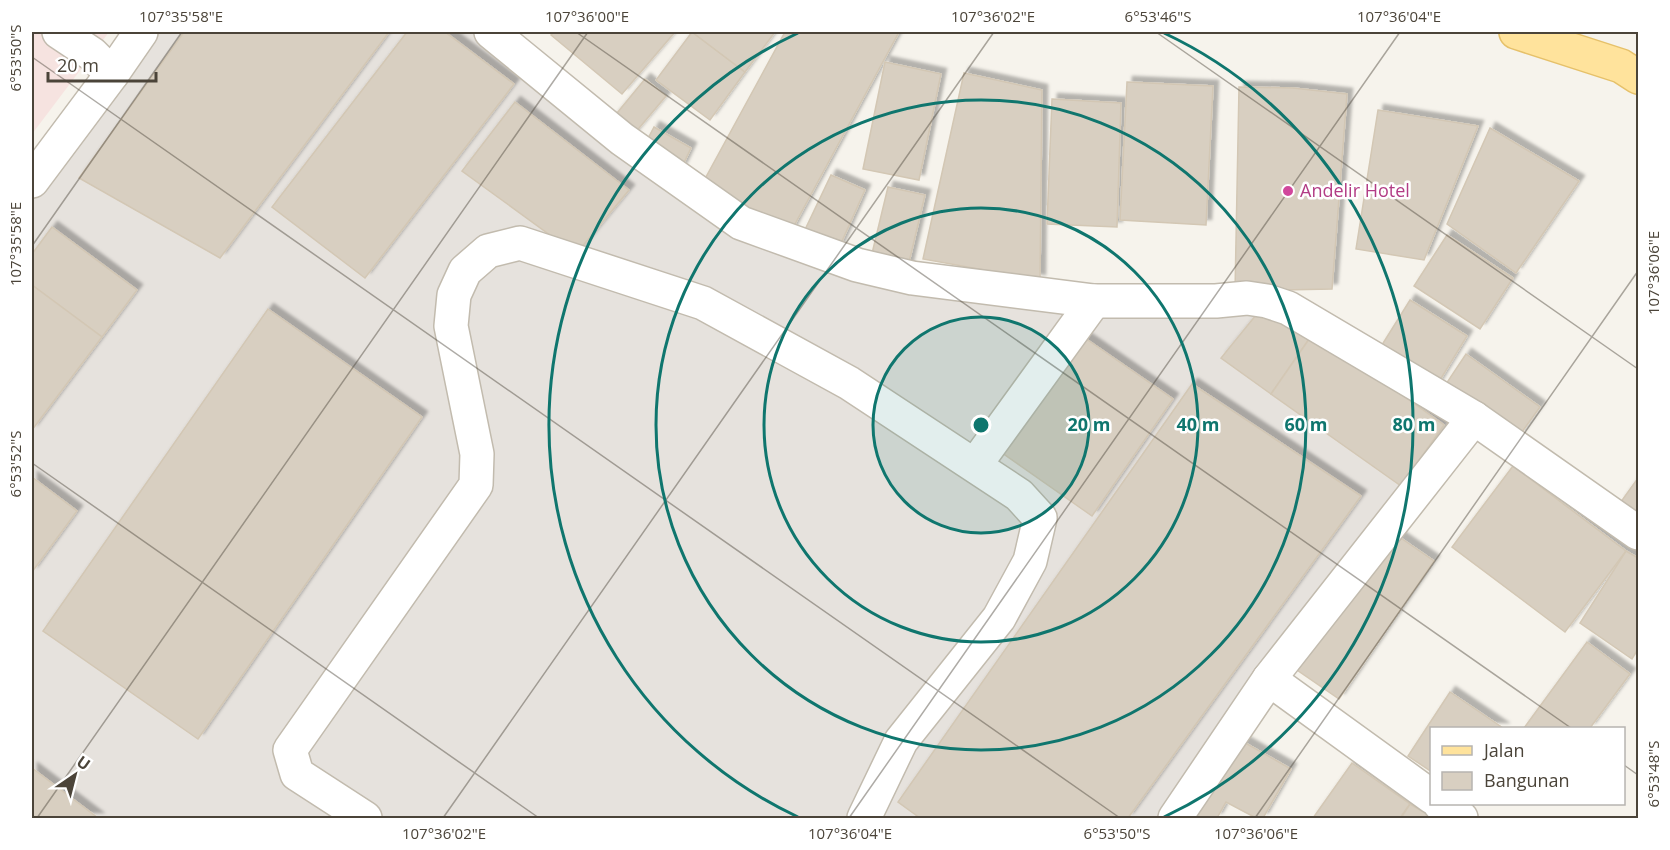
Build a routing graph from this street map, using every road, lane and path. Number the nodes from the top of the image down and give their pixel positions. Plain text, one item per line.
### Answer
1 (59, 32) edge
2 (141, 32) edge
3 (491, 32) edge
4 (1516, 32) edge
5 (1597, 32) edge
6 (1630, 71) edge
7 (112, 74) junction
8 (32, 181) edge
9 (1094, 301) junction
10 (1474, 418) junction
11 (975, 465) junction
12 (1638, 533) edge
13 (1269, 679) junction
14 (1430, 796) edge
15 (1441, 805) edge
16 (365, 819) edge
17 (864, 819) edge
18 (1175, 819) edge
19 (1461, 819) edge

1 - 7 street
2 - 7 street
3 - 9 street
4 - 6 main road
5 - 6 main road
7 - 8 street
9 - 10 street
9 - 11 street
10 - 12 street
10 - 13 street
11 - 16 street
11 - 17 street
13 - 14 street
13 - 18 street
15 - 19 street

